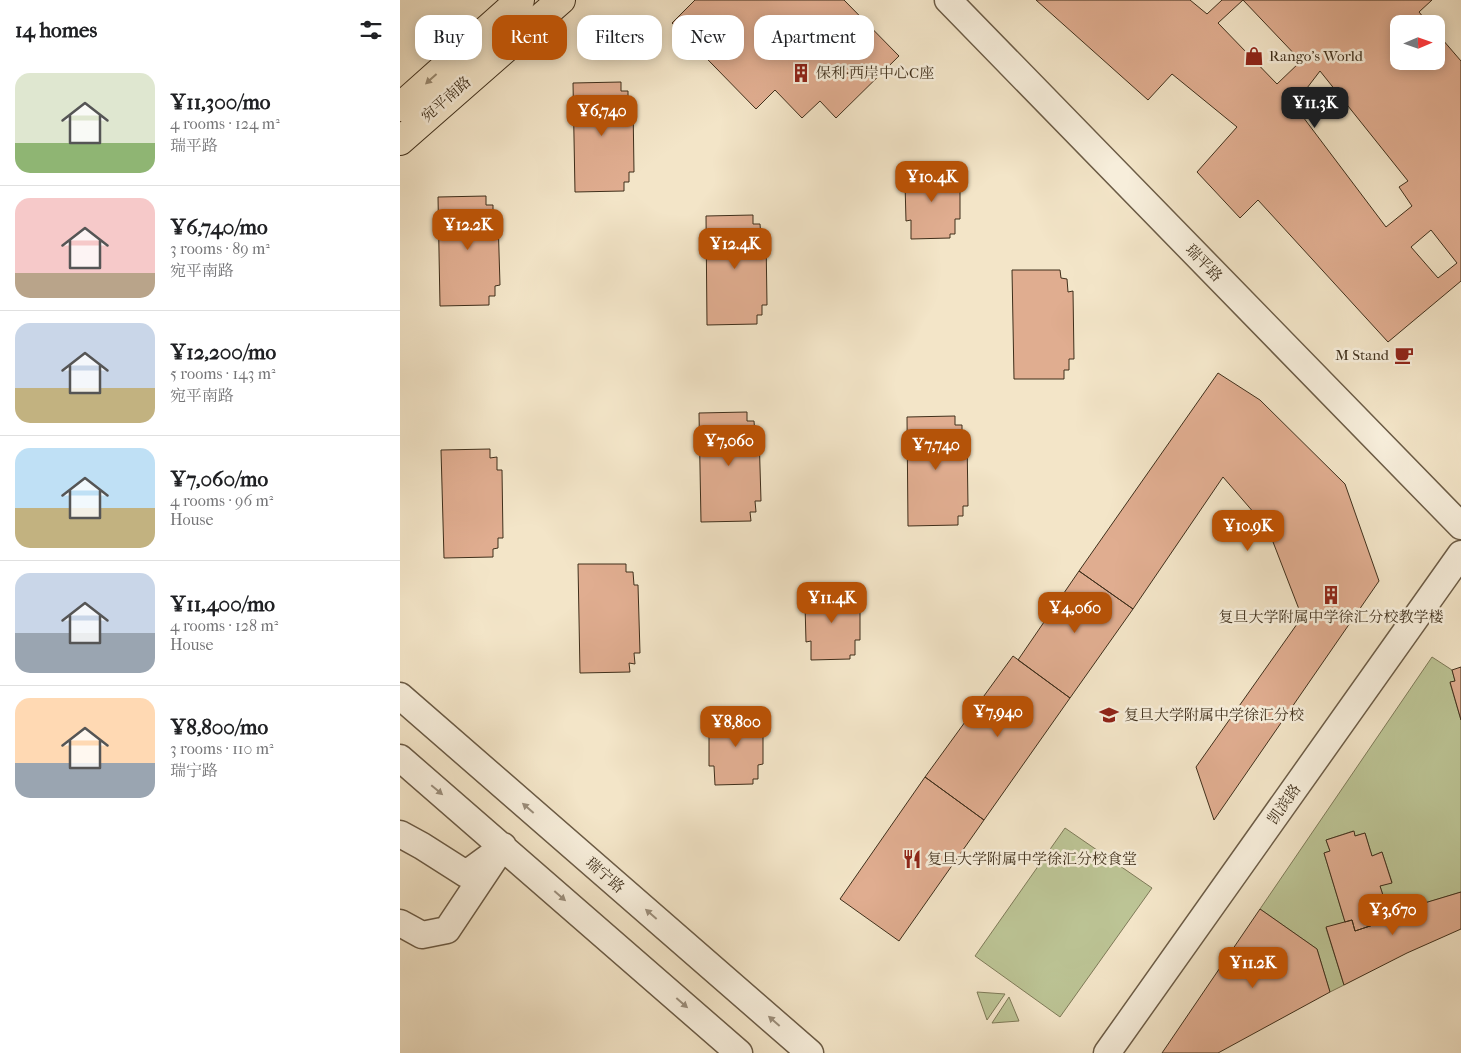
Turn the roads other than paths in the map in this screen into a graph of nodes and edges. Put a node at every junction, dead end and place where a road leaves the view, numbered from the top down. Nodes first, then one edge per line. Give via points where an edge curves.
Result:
1 (520, 0) edge
2 (561, 0) edge
3 (948, 0) edge
4 (400, 107) edge
5 (400, 141) edge
6 (1461, 526) edge
7 (1461, 554) edge
8 (400, 696) edge
9 (400, 758) edge
10 (400, 834) edge
11 (503, 846) junction
12 (400, 923) edge
13 (740, 1053) edge
14 (810, 1053) edge
15 (1107, 1053) edge

1 -> 4 main road, 宛平南路
2 - 5 main road, 宛平南路
3 - 6 street, 瑞平路
7 - 15 street, 凯滨路
14 -> 8 street, 瑞宁路
9 -> 11 street
10 - 11 street via 466,874
11 - 12 street via 446,930 422,935
11 -> 13 street

